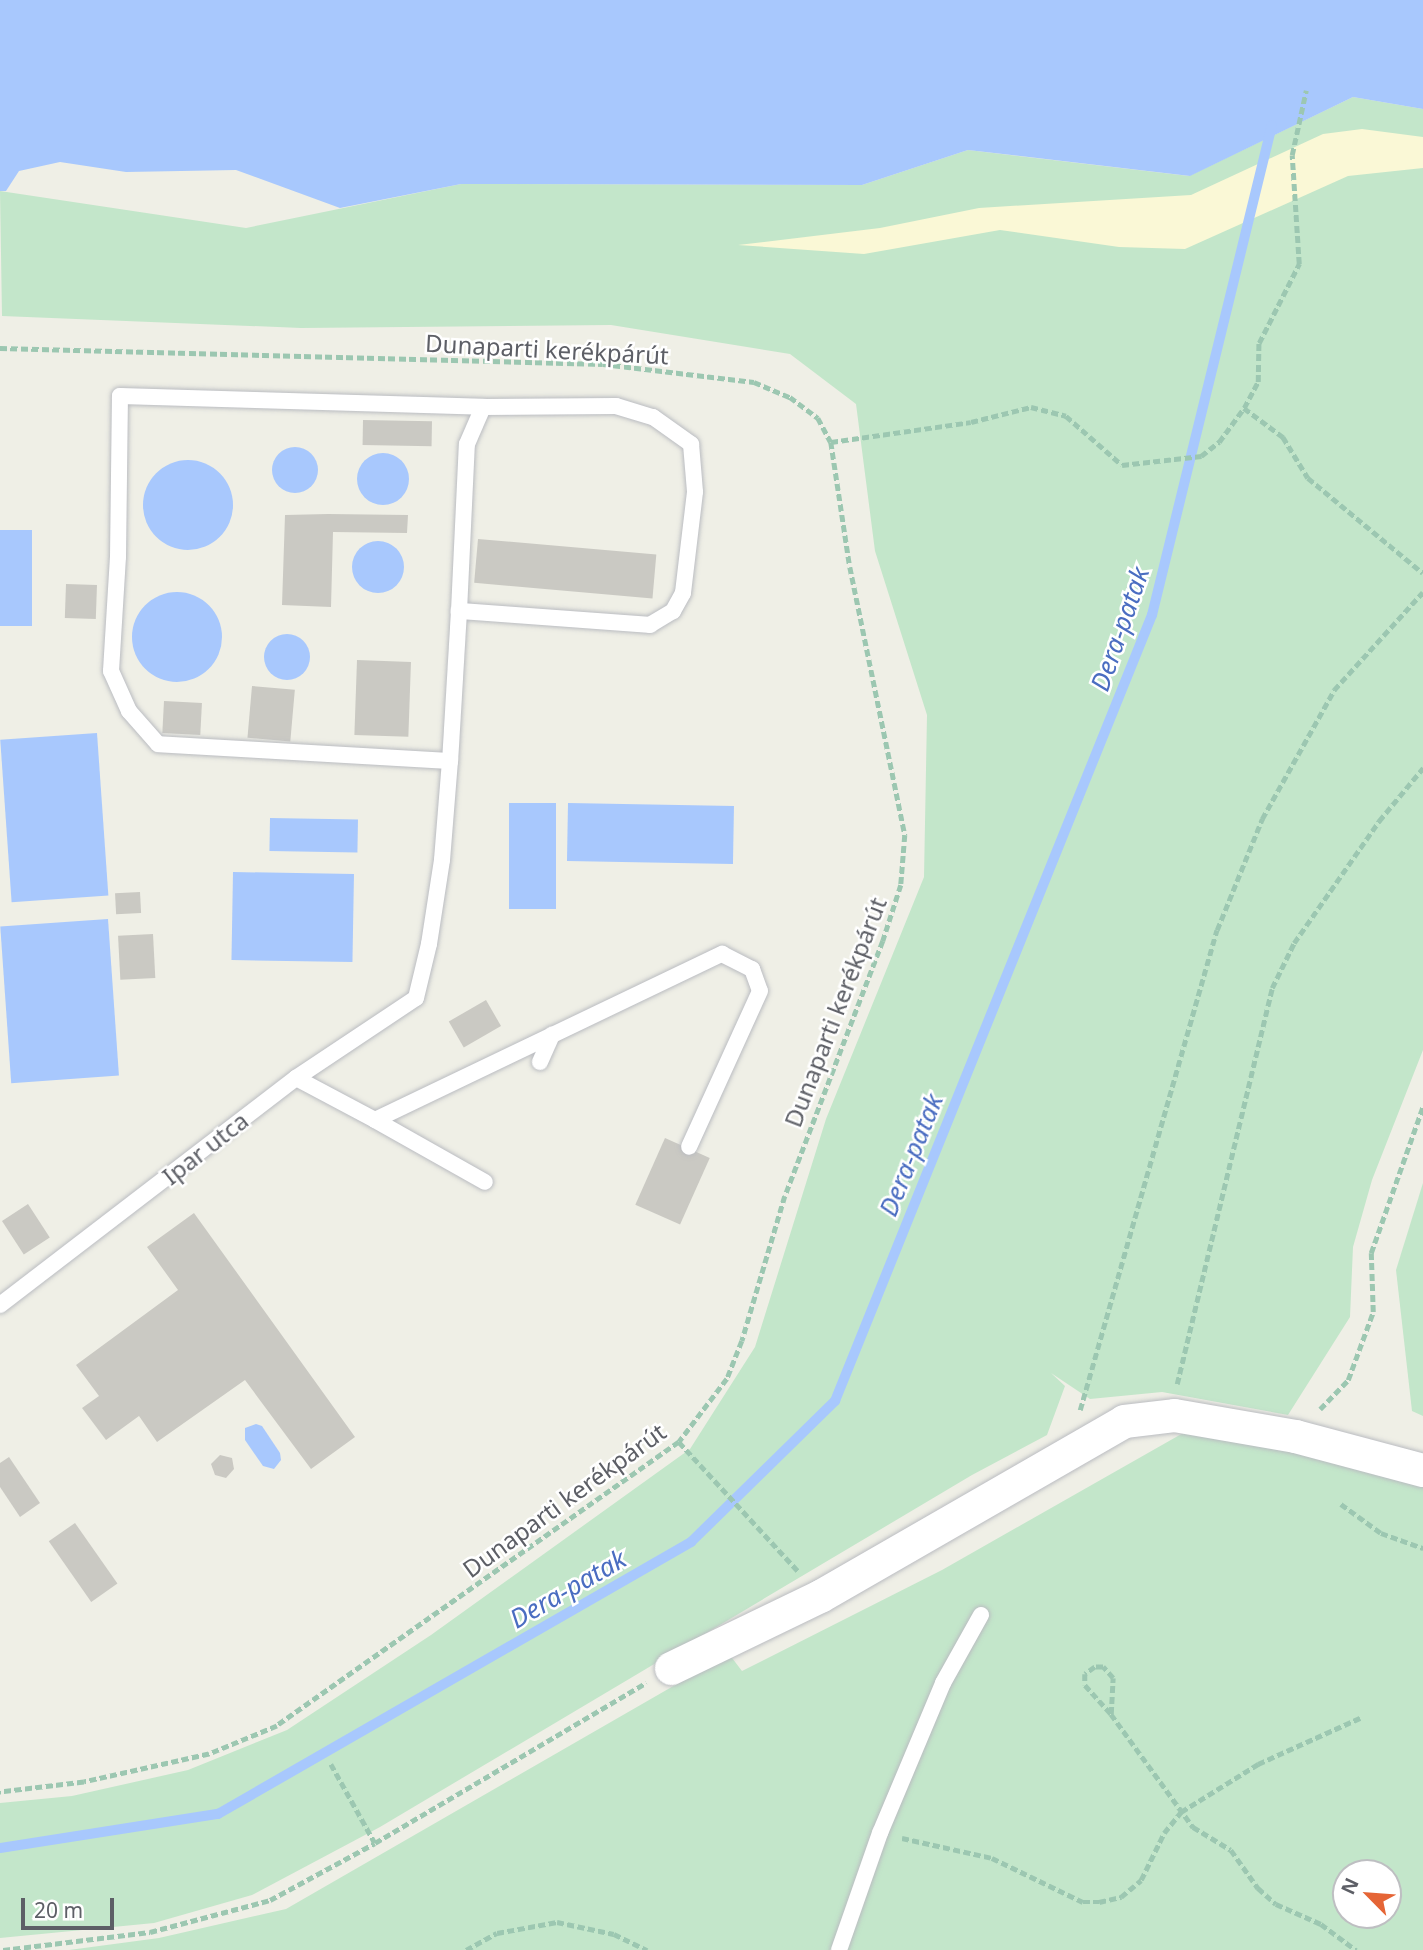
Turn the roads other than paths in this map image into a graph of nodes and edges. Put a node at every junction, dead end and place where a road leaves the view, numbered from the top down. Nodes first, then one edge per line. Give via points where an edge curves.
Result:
1 (483, 407) junction
2 (459, 611) junction
3 (450, 761) junction
4 (552, 1035) junction
5 (540, 1062) dead end
6 (296, 1078) junction
7 (375, 1120) junction
8 (689, 1147) dead end
9 (485, 1182) dead end
10 (0, 1305) edge
11 (1423, 1470) edge
12 (981, 1615) dead end
13 (671, 1668) road end
14 (839, 1950) edge

1 - 2 lane via 467,444
1 - 2 lane via 616,406 653,417 691,444 695,492 683,593 673,611 650,625
1 - 3 lane via 120,396 111,671 129,711 158,744
2 - 3 lane
3 - 6 lane, Ipar utca via 442,860 416,998
4 - 5 lane
4 - 7 lane
4 - 8 lane via 722,954 752,969 760,991
6 - 7 lane
6 - 10 lane, Ipar utca
7 - 9 lane
11 - 13 street via 1295,1436 1174,1415 1124,1420 820,1596
12 - 14 lane via 943,1683 880,1833

